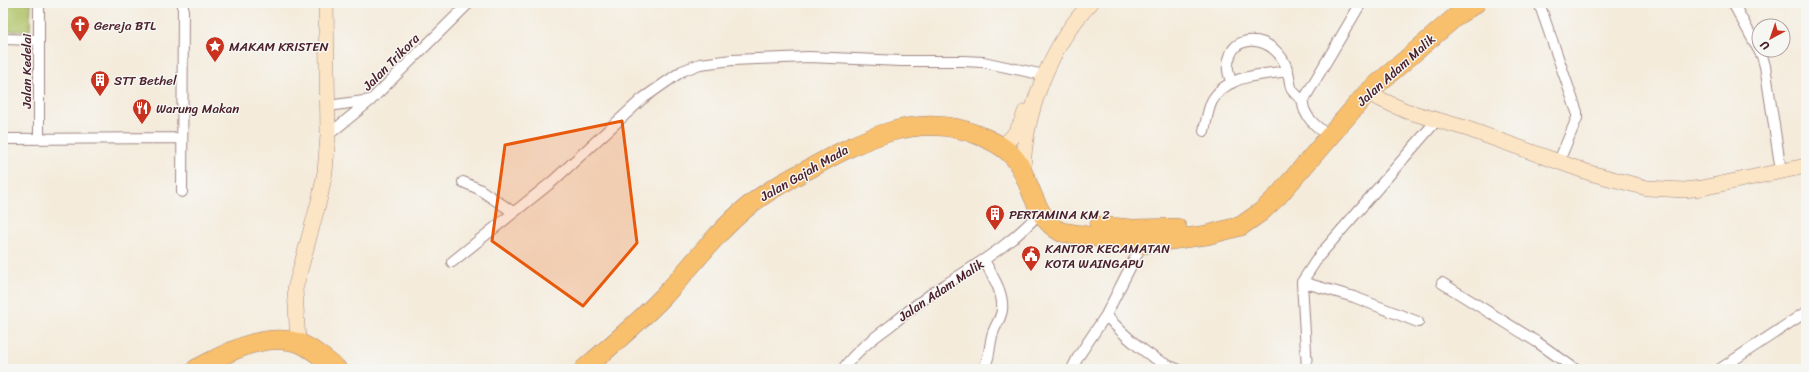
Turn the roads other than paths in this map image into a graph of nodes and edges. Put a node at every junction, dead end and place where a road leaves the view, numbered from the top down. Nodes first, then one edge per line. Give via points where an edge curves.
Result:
1 (39, 3) edge
2 (183, 3) edge
3 (326, 3) edge
4 (469, 3) edge
5 (1082, 3) edge
6 (1091, 3) edge
7 (1361, 3) edge
8 (1476, 3) edge
9 (1539, 3) edge
10 (1733, 3) edge
11 (3, 39) edge
12 (38, 40) junction
13 (1288, 71) junction
14 (1040, 74) junction
15 (1232, 83) junction
16 (1368, 93) junction
17 (371, 100) junction
18 (1303, 101) junction
19 (328, 106) junction
20 (1437, 120) junction
21 (1204, 131) dead end
22 (328, 135) junction
23 (182, 138) junction
24 (3, 139) edge
25 (39, 139) junction
26 (1325, 140) junction
27 (1001, 146) junction
28 (1559, 161) junction
29 (1806, 166) edge
30 (1782, 171) junction
31 (1023, 173) junction
32 (463, 182) dead end
33 (182, 192) dead end
34 (513, 212) junction
35 (1043, 215) junction
36 (1142, 244) junction
37 (984, 260) junction
38 (452, 262) dead end
39 (1302, 282) junction
40 (1442, 283) dead end
41 (1806, 312) edge
42 (1106, 315) junction
43 (1418, 322) dead end
44 (298, 343) junction
45 (592, 366) edge
46 (196, 369) edge
47 (337, 369) edge
48 (843, 369) edge
49 (983, 369) edge
50 (1072, 369) edge
51 (1177, 369) edge
52 (1307, 369) edge
53 (1574, 369) edge
54 (1720, 369) edge

1 - 12 street, Jalan Kedelai
2 - 23 street
3 - 19 main road
4 - 17 street, Jalan Trikora
5 - 14 main road via 1047,51
6 - 14 main road
7 - 18 street
8 - 16 highway, Jalan Adam Malik via 1459,14
9 - 28 street via 1577,112 1577,118
10 - 30 street via 1763,61
11 - 12 street
12 - 25 street, Jalan Kedelai
13 - 15 street via 1246,77
13 - 15 street via 1278,52 1271,46 1261,41 1242,42 1234,47 1228,66
13 - 18 street via 1292,90
14 - 27 main road via 1014,135
14 - 31 main road via 1028,128
14 - 34 street via 983,62 963,61 809,57 700,64 682,71 642,99 553,181
15 - 21 street via 1212,101
16 - 20 main road via 1406,111
16 - 26 highway, Jalan Adam Malik
17 - 19 street
17 - 22 street, Jalan Trikora
18 - 26 street via 1305,111
19 - 22 main road
20 - 28 main road
20 - 39 street via 1319,256
22 - 44 main road via 320,197 295,289
23 - 25 street
23 - 33 street
24 - 25 street
26 - 35 highway, Jalan Adam Malik via 1259,201 1238,216 1217,224 1165,230 1132,229
26 - 36 highway, Jalan Adam Malik via 1278,196 1241,226 1207,235
27 - 31 highway, Jalan Gajah Mada via 1015,160
27 - 45 highway, Jalan Gajah Mada via 977,134 953,128 922,125 880,134 849,146 783,183 746,208 647,313
28 - 30 main road via 1603,177 1664,190 1702,188
29 - 30 main road
31 - 35 highway, Jalan Gajah Mada
32 - 34 street via 479,189
34 - 38 street
35 - 36 highway, Jalan Adam Malik via 1054,228 1062,232
35 - 37 street, Jalan Adam Malik
36 - 42 street
37 - 48 street, Jalan Adam Malik via 910,309 861,348
37 - 49 street via 998,286 1002,311 995,324
39 - 43 street via 1354,297
39 - 52 street
40 - 53 street via 1537,342
41 - 54 street
42 - 50 street
42 - 51 street via 1130,339 1162,363
44 - 46 highway via 280,341 254,344
44 - 47 highway via 315,351

